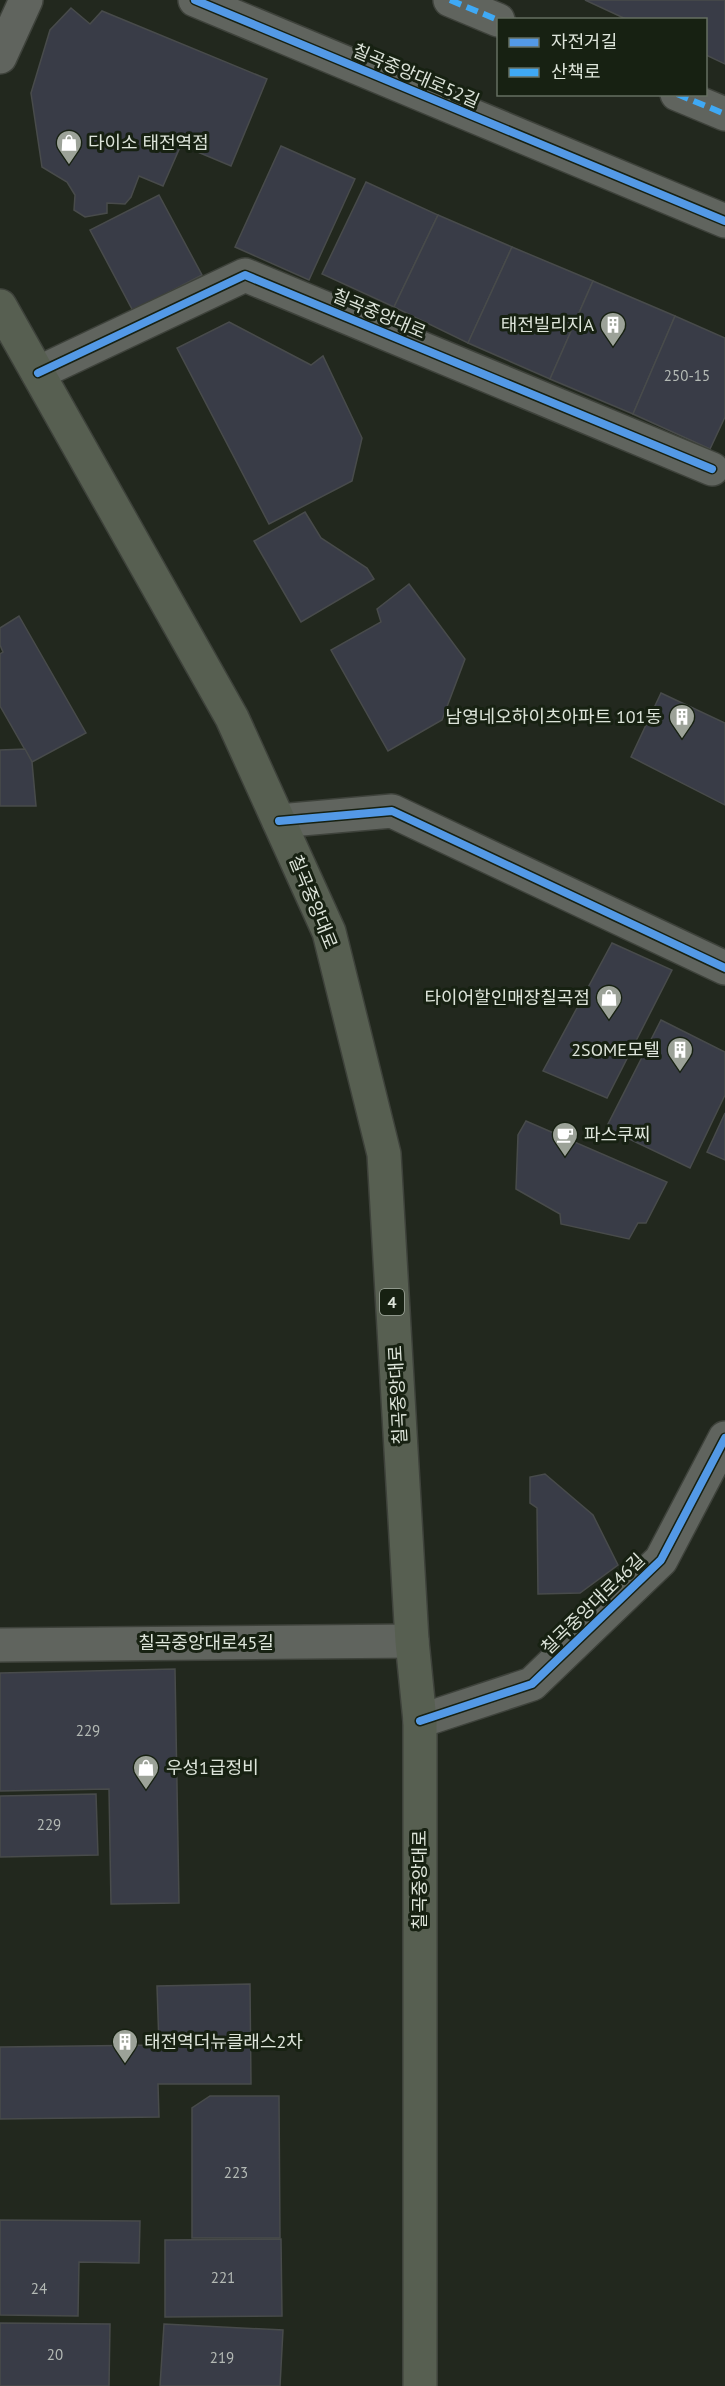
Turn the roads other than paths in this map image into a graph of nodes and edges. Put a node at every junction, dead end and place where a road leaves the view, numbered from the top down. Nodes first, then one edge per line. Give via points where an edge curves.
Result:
1 (26, 0) edge
2 (195, 0) edge
3 (450, 0) edge
4 (497, 20) edge
5 (0, 57) edge
6 (682, 96) edge
7 (725, 114) edge
8 (725, 221) edge
9 (0, 306) edge
10 (39, 373) junction
11 (712, 469) dead end
12 (279, 821) junction
13 (725, 969) edge
14 (725, 1438) edge
15 (412, 1641) junction
16 (0, 1645) edge
17 (420, 1721) junction
18 (420, 2386) edge

1 - 5 street
2 - 8 street, 칠곡중앙대로52길
3 - 4 street
6 - 7 street
9 - 10 main road, 칠곡중앙대로 / 4
10 - 11 street, 칠곡중앙대로 via 245,275
10 - 12 main road, 칠곡중앙대로 / 4 via 232,718
12 - 13 street via 392,811
12 - 15 main road, 칠곡중앙대로 / 4 via 329,932 384,1154
14 - 17 street, 칠곡중앙대로46길 via 661,1560 532,1684
15 - 16 street, 칠곡중앙대로45길
15 - 17 main road, 칠곡중앙대로 / 4
17 - 18 main road, 칠곡중앙대로 / 4

